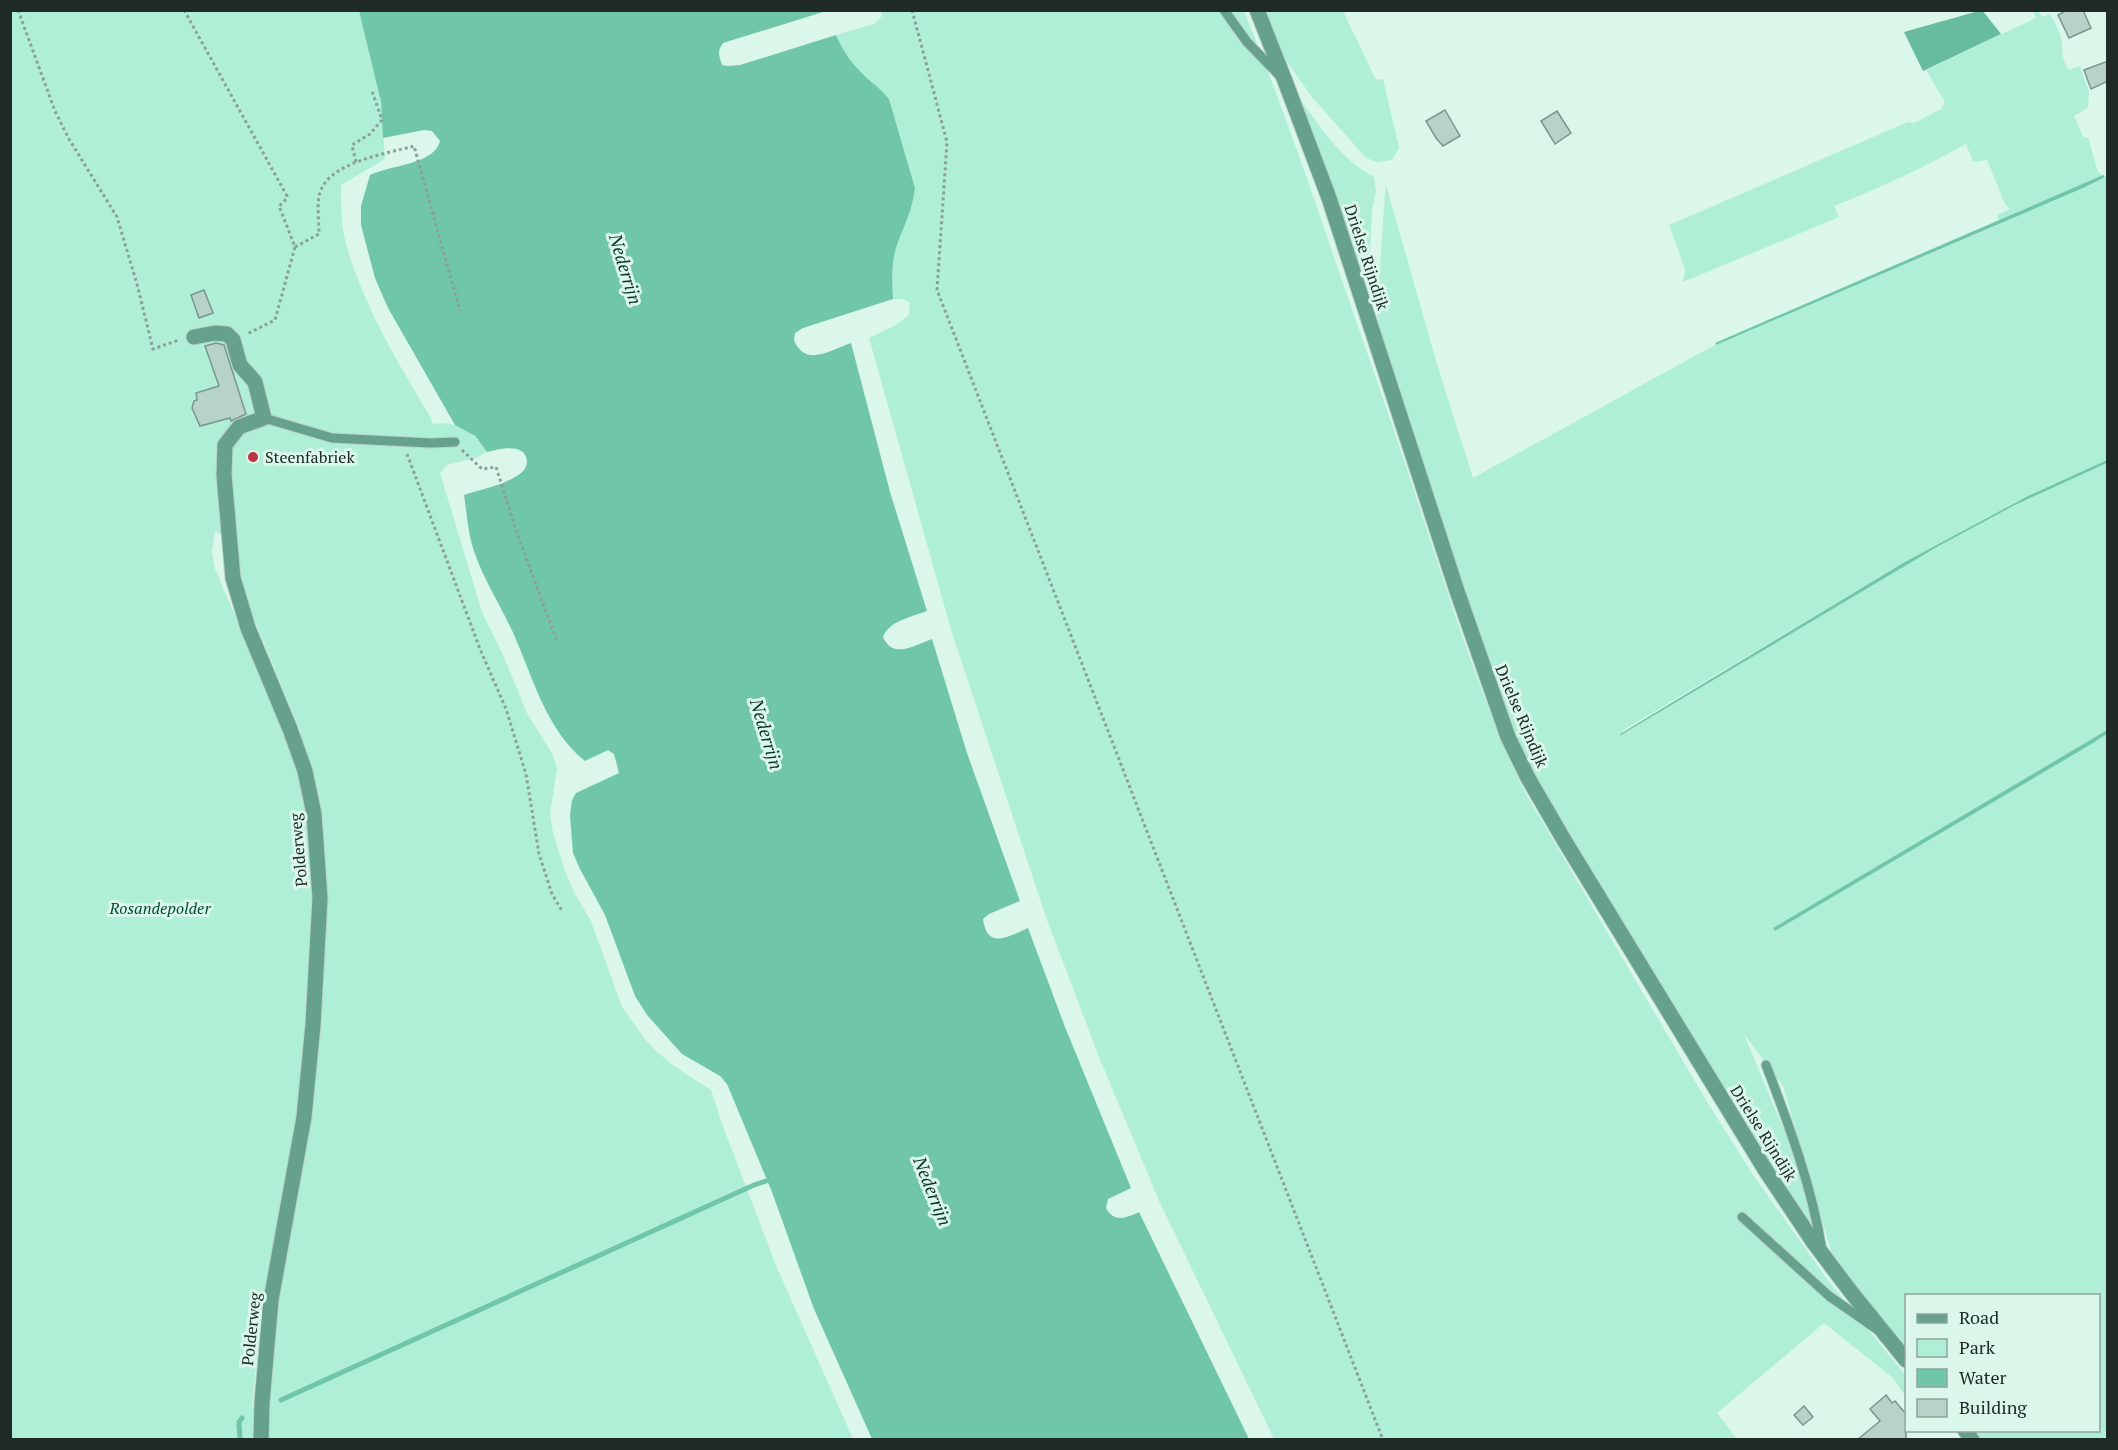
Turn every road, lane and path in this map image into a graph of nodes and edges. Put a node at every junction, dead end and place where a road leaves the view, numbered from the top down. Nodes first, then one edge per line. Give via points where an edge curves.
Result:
1 (18, 10) edge
2 (184, 10) edge
3 (912, 10) edge
4 (1224, 10) edge
5 (1257, 10) edge
6 (1285, 81) junction
7 (372, 91) dead end
8 (356, 162) junction
9 (295, 247) junction
10 (460, 311) dead end
11 (194, 337) dead end
12 (233, 340) junction
13 (177, 341) dead end
14 (264, 418) junction
15 (402, 442) junction
16 (455, 442) joint
17 (557, 641) dead end
18 (562, 911) dead end
19 (1766, 1065) dead end
20 (1742, 1217) dead end
21 (1823, 1256) junction
22 (1889, 1338) junction
23 (1905, 1359) edge
24 (261, 1440) edge
25 (1383, 1440) edge

1 - 13 path via 59,120 117,217 153,349
2 - 9 path via 287,196 279,206
3 - 25 path via 947,142 937,290
4 - 6 lane via 1247,42
5 - 6 street, Drielse Rijndijk
6 - 21 street, Drielse Rijndijk via 1329,198 1508,737 1570,850 1766,1171
7 - 8 path via 382,120 370,134 352,145
8 - 9 path via 329,178 319,195 319,234
8 - 10 path via 414,146
9 - 12 path via 275,320
11 - 12 street via 215,333 227,334
12 - 14 street via 240,365 255,382
14 - 15 lane via 332,438
14 - 24 street, Polderweg via 239,427 225,445 232,578 305,771 314,814 320,898 304,1117 271,1300
15 - 16 lane
15 - 18 path via 506,709 526,774 539,854
16 - 17 path via 482,469 496,467
19 - 21 lane via 1817,1219
20 - 22 lane via 1829,1296
21 - 22 street, Drielse Rijndijk
22 - 23 street, Drielse Rijndijk

